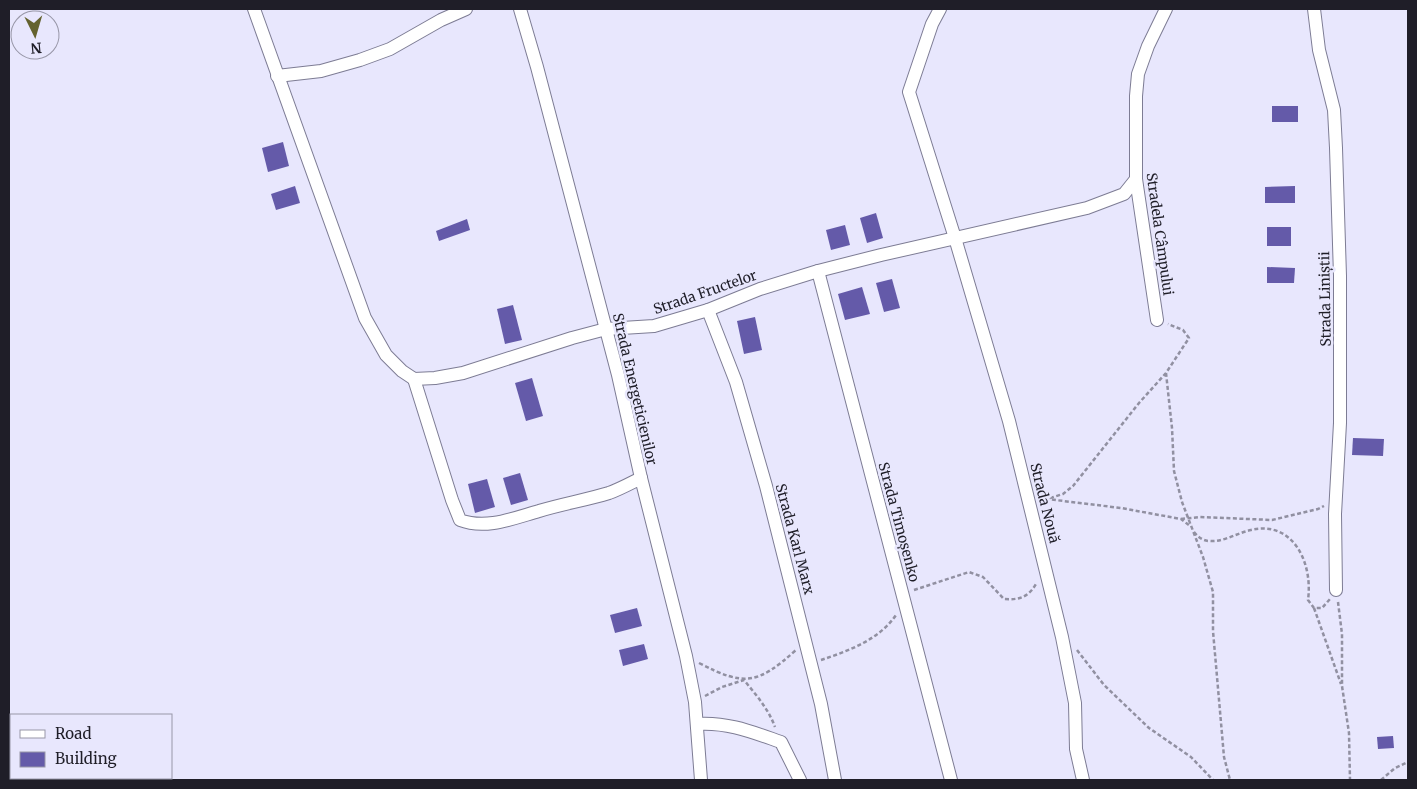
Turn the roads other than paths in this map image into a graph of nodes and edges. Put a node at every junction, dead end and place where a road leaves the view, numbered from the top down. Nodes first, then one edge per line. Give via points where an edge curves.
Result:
1 (254, 9) edge
2 (466, 9) edge
3 (520, 9) edge
4 (940, 9) edge
5 (1166, 9) edge
6 (1314, 9) edge
7 (277, 76) junction
8 (1136, 179) junction
9 (955, 238) junction
10 (818, 271) junction
11 (708, 310) junction
12 (1157, 320) road end
13 (606, 329) junction
14 (414, 378) junction
15 (641, 478) junction
16 (1336, 590) road end
17 (697, 724) junction
18 (701, 780) edge
19 (800, 780) edge
20 (835, 780) edge
21 (951, 780) edge
22 (1083, 780) edge

1 - 7 street
2 - 7 street via 390,49 360,60 322,71
3 - 13 street, Strada Energeticienilor
4 - 9 street via 909,92
5 - 8 street, Stradela Câmpului via 1138,74
6 - 16 street, Strada Liniștii via 1319,50 1334,110 1336,148 1340,276
7 - 14 street via 365,318 386,355 402,372
8 - 9 street, Strada Fructelor via 1124,194 1087,208
8 - 12 street, Stradela Câmpului
9 - 10 street, Strada Fructelor
9 - 22 street, Strada Nouă via 1009,421 1062,637 1075,703 1076,749
10 - 11 street, Strada Fructelor
10 - 21 street, Strada Timoșenko
11 - 13 street, Strada Fructelor via 654,326
11 - 20 street, Strada Karl Marx via 736,382 768,496 804,633
13 - 14 street, Strada Fructelor via 463,373
13 - 15 street, Strada Energeticienilor
14 - 15 street via 452,500 460,520 469,524 515,519 611,492
15 - 17 street, Strada Energeticienilor via 686,656
17 - 18 street, Strada Energeticienilor
17 - 19 street via 731,726 780,742

